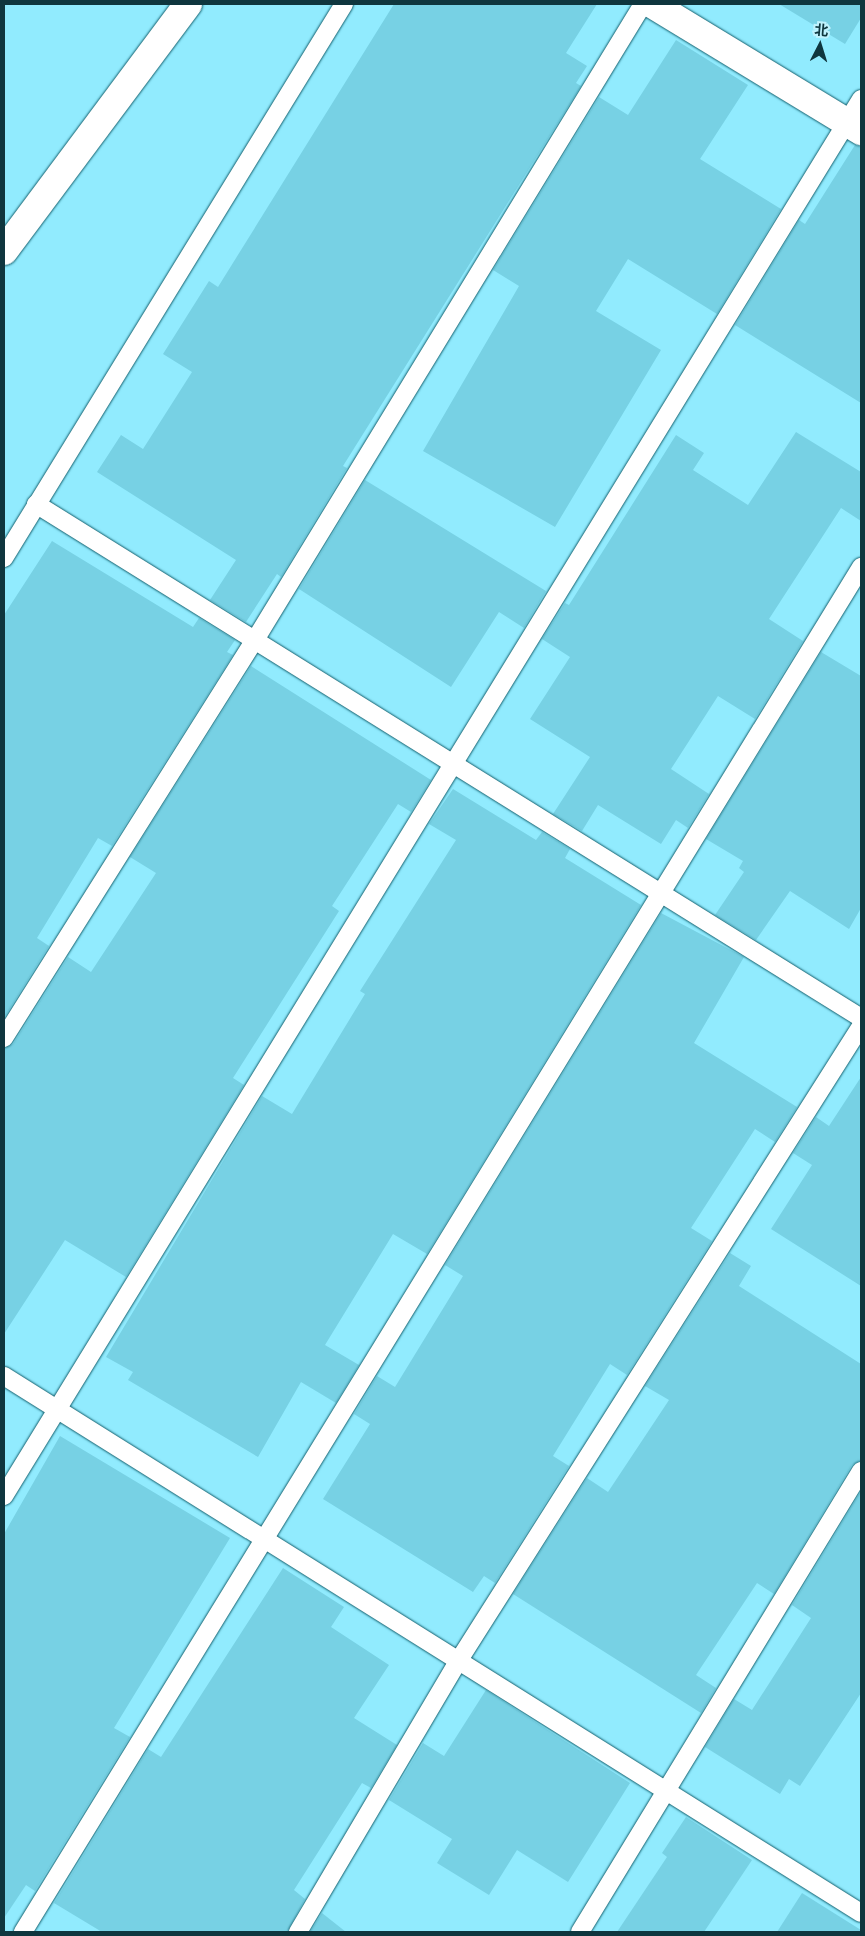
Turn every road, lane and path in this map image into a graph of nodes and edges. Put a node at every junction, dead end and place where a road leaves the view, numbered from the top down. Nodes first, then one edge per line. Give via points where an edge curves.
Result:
1 (188, 4) edge
2 (344, 4) edge
3 (643, 4) edge
4 (652, 4) edge
5 (861, 99) edge
6 (854, 127) edge
7 (4, 251) edge
8 (36, 504) junction
9 (4, 558) edge
10 (861, 567) edge
11 (255, 640) junction
12 (453, 765) junction
13 (662, 894) junction
14 (861, 1018) edge
15 (861, 1026) edge
16 (4, 1038) edge
17 (4, 1376) edge
18 (56, 1410) junction
19 (861, 1471) edge
20 (4, 1496) edge
21 (265, 1538) junction
22 (459, 1660) junction
23 (666, 1790) junction
24 (861, 1913) edge
25 (23, 1932) edge
26 (298, 1932) edge
27 (580, 1932) edge

1 - 7 main road
2 - 8 lane
3 - 11 lane
4 - 6 main road
5 - 6 lane
6 - 12 lane
8 - 9 lane
8 - 11 lane
10 - 13 lane
11 - 12 lane
11 - 16 lane
12 - 13 lane
12 - 18 lane
13 - 14 lane
13 - 21 lane
15 - 22 lane
17 - 18 lane
18 - 20 lane
18 - 21 lane
19 - 23 lane
21 - 22 lane
21 - 25 lane
22 - 23 lane
22 - 26 lane
23 - 24 lane
23 - 27 lane

